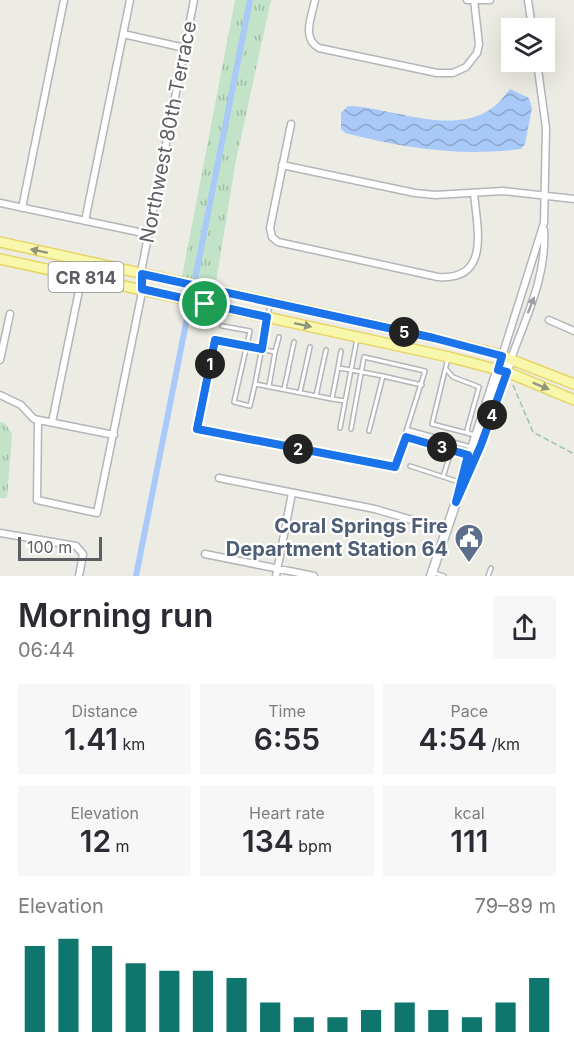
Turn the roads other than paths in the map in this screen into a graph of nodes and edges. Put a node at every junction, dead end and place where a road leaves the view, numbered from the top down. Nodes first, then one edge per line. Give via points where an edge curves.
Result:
1 (64, 0) edge
2 (130, 0) edge
3 (194, 0) edge
4 (315, 0) edge
5 (472, 0) edge
6 (490, 0) edge
7 (528, 0) edge
8 (531, 18) edge
9 (123, 34) junction
10 (185, 48) junction
11 (538, 72) edge
12 (291, 124) dead end
13 (282, 165) junction
14 (474, 193) junction
15 (546, 196) junction
16 (574, 199) edge
17 (0, 203) edge
18 (22, 208) junction
19 (85, 221) junction
20 (543, 223) junction
21 (148, 234) junction
22 (0, 242) edge
23 (0, 259) edge
24 (142, 274) junction
25 (82, 276) junction
26 (142, 289) junction
27 (271, 303) junction
28 (10, 314) dead end
29 (267, 317) junction
30 (549, 320) dead end
31 (222, 326) dead end
32 (574, 331) edge
33 (279, 337) dead end
34 (358, 337) junction
35 (294, 342) dead end
36 (246, 347) junction
37 (310, 347) dead end
38 (262, 349) junction
39 (326, 350) dead end
40 (341, 351) dead end
41 (275, 352) junction
42 (449, 357) junction
43 (507, 358) junction
44 (0, 360) edge
45 (338, 368) junction
46 (446, 369) junction
47 (351, 370) junction
48 (362, 371) junction
49 (502, 371) junction
50 (383, 376) junction
51 (255, 384) junction
52 (574, 384) edge
53 (422, 385) junction
54 (269, 386) junction
55 (284, 389) junction
56 (300, 392) junction
57 (0, 395) edge
58 (316, 396) junction
59 (332, 399) junction
60 (574, 400) edge
61 (345, 401) junction
62 (38, 420) junction
63 (52, 423) junction
64 (340, 428) dead end
65 (351, 429) dead end
66 (408, 430) junction
67 (369, 431) dead end
68 (472, 434) junction
69 (114, 435) junction
70 (406, 437) junction
71 (469, 451) junction
72 (450, 455) dead end
73 (410, 466) dead end
74 (443, 477) junction
75 (219, 478) dead end
76 (459, 482) junction
77 (292, 493) junction
78 (456, 502) junction
79 (446, 530) junction
80 (0, 533) edge
81 (205, 554) dead end
82 (490, 568) dead end
83 (276, 572) edge
84 (432, 574) edge
85 (79, 576) edge
86 (314, 576) edge
87 (444, 576) edge
88 (488, 576) edge

1 - 18 street
2 - 9 street
3 - 10 street, Northwest 80th Terrace
4 - 5 street via 308,35 312,44 437,73 453,73 473,61 479,44
5 - 6 street
7 - 8 street
9 - 10 street
9 - 19 street
10 - 21 street, Northwest 80th Terrace
11 - 15 street via 546,128
12 - 13 street
13 - 14 street via 415,193
13 - 14 street via 270,228 278,242 438,277 458,276 476,259
14 - 15 street via 503,191
15 - 16 street
15 - 20 street
17 - 18 street
18 - 19 street
19 - 21 street
20 - 43 street
43 -> 20 street via 535,294 545,254
21 - 24 street, Northwest 80th Terrace
24 -> 22 main road, CR 814
23 - 25 main road, CR 814
24 - 26 street, Northwest 80th Terrace
24 - 27 main road, CR 814
25 - 26 main road, CR 814
25 - 63 street
26 - 29 main road, CR 814
26 - 69 street, Northwest 80th Terrace
27 - 29 lane
27 - 43 main road, CR 814
28 - 44 street
29 -> 34 main road, CR 814
29 - 38 lane
30 - 32 street
31 - 36 lane via 250,331
33 - 41 lane
34 - 42 main road, CR 814
34 - 47 lane
35 - 55 lane
36 - 38 lane
36 - 51 lane via 234,402 250,406
36 - 70 lane via 215,340 197,429 395,467
37 - 56 lane
38 - 41 lane
38 - 51 lane
39 - 58 lane
40 - 45 lane
41 - 54 lane
42 - 46 lane
42 - 49 main road, CR 814
43 - 49 street
43 - 52 main road, CR 814
45 - 47 lane
45 - 59 lane
46 - 68 lane via 453,377 479,387 467,430
46 - 68 lane via 432,424
47 - 48 lane
47 - 61 lane
48 - 50 lane
48 - 53 lane via 364,357 425,371
48 - 65 lane
49 -> 60 main road, CR 814
49 - 68 street
49 - 78 street via 481,445
50 - 53 lane
50 - 67 lane
51 - 54 lane
53 - 66 lane
54 - 55 lane
55 - 56 lane
56 - 58 lane
57 - 62 street via 21,405
58 - 59 lane
59 - 61 lane
61 - 64 lane
62 - 63 street
62 - 69 street, Northwest 80th Terrace via 37,500 97,513
63 - 69 street
66 - 70 lane
66 - 71 lane
68 - 71 street
70 - 71 lane
71 - 76 street
72 - 74 lane
73 - 74 lane
74 - 76 lane
75 - 77 street
76 - 78 street
77 - 79 street via 385,511
77 - 83 street
78 - 79 street
79 - 84 street
80 - 85 street via 76,546 83,554
81 - 83 street
82 - 88 lane
83 - 86 street
84 - 87 lane

